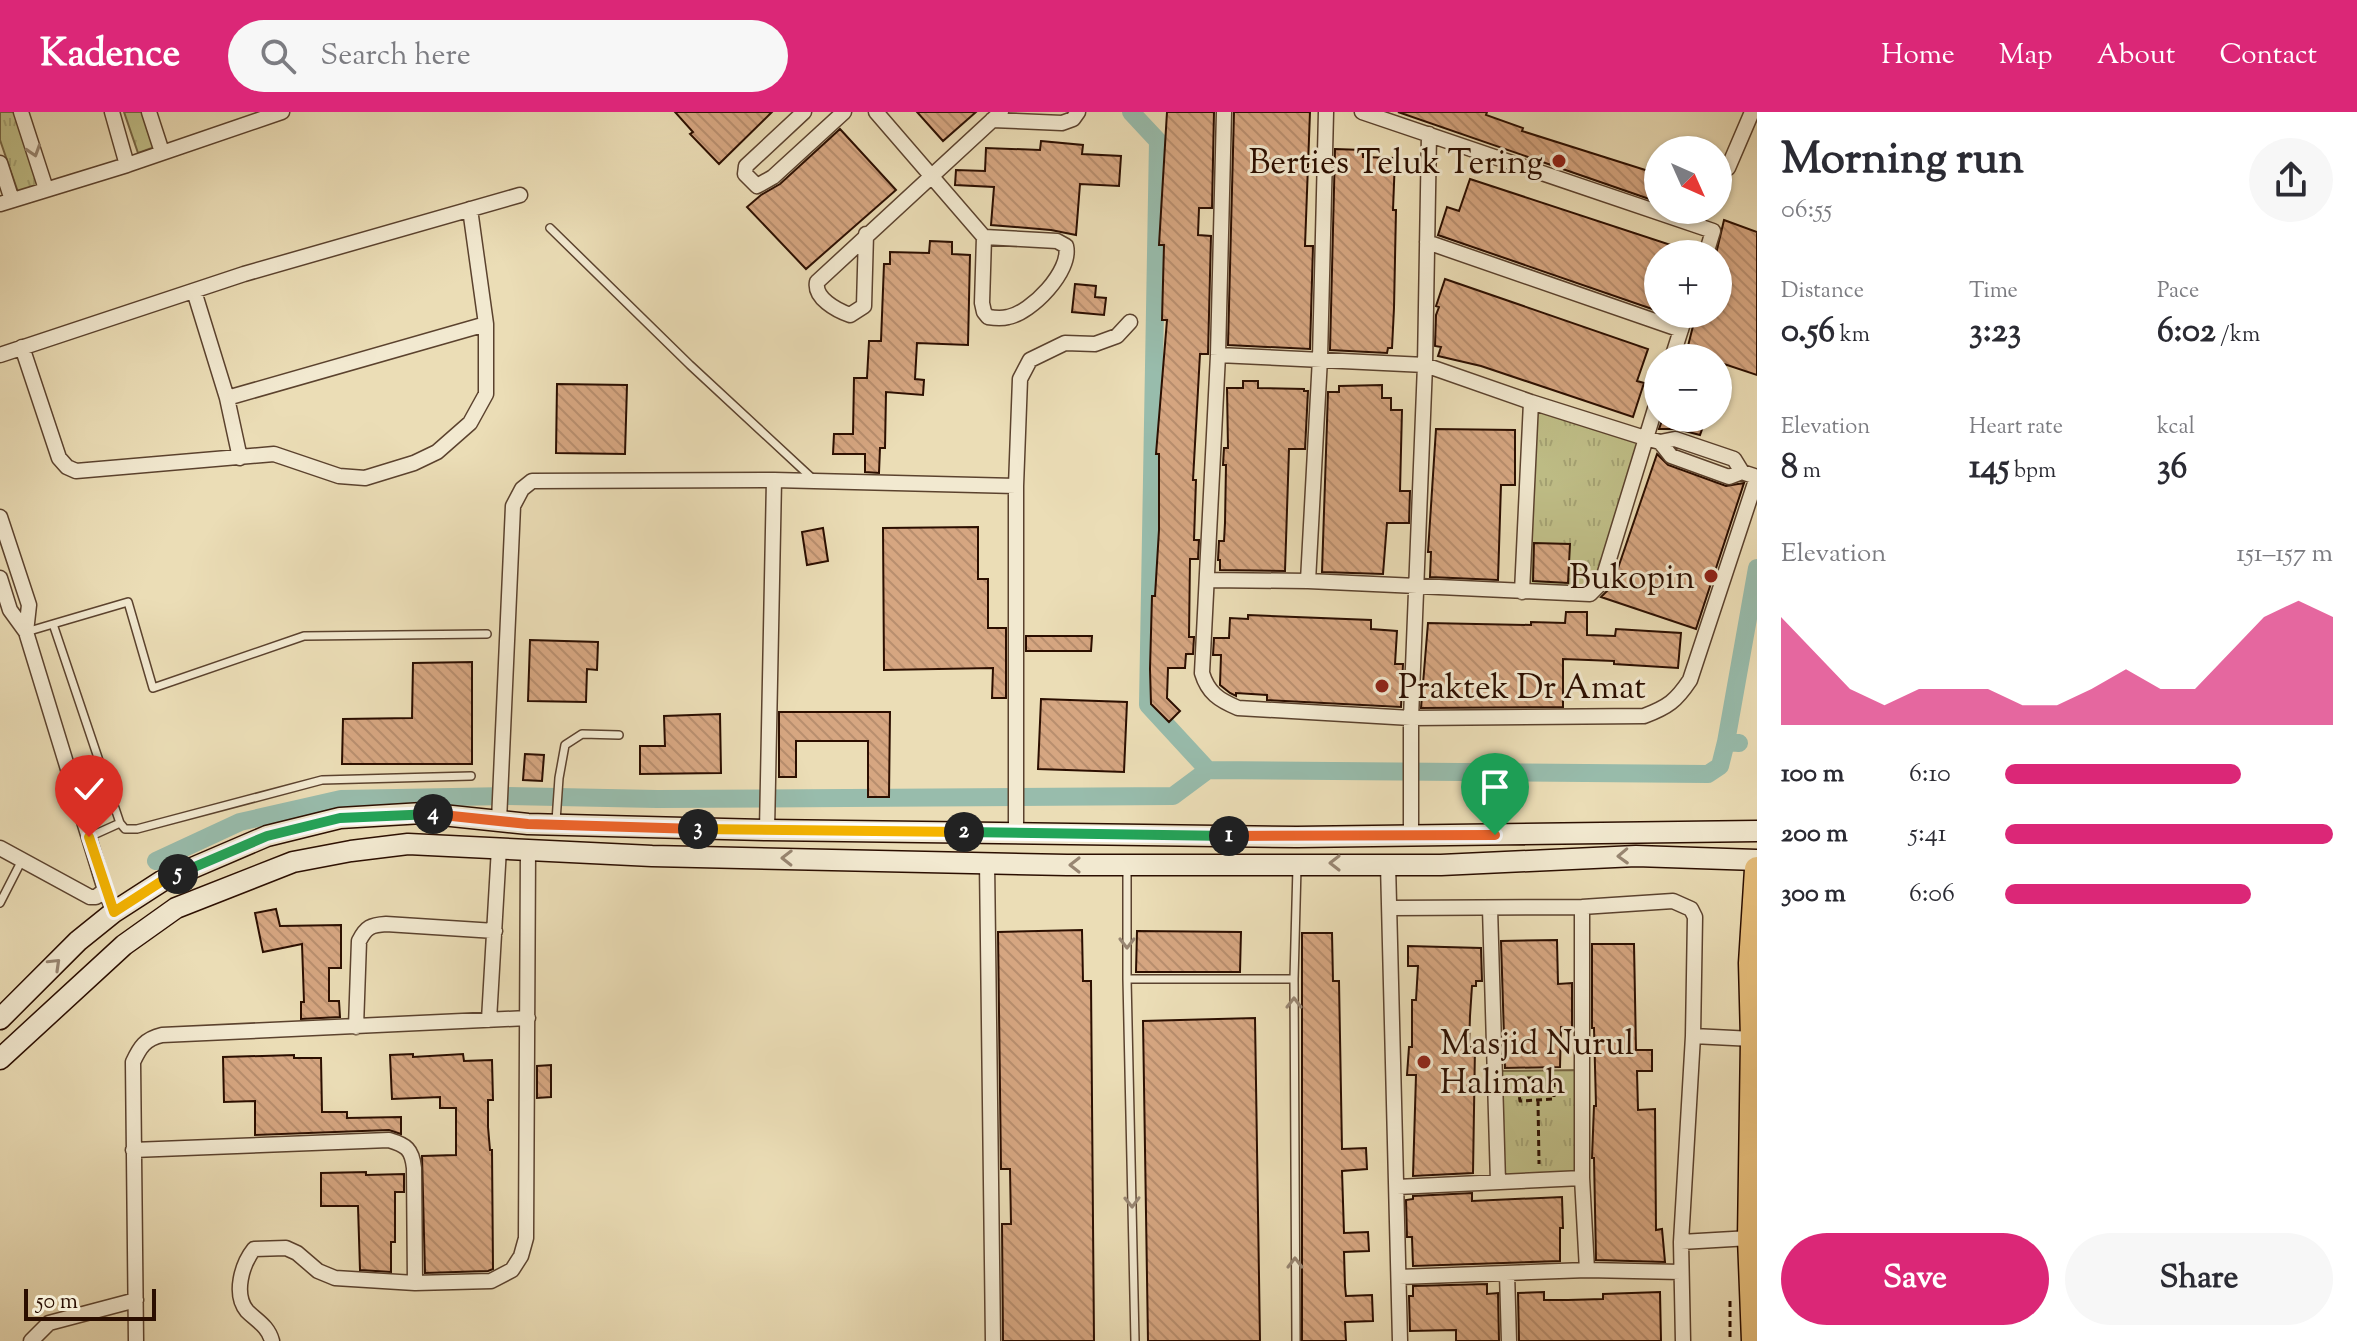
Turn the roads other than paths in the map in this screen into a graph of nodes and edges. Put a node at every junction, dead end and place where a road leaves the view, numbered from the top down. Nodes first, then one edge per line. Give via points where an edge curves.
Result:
1 (21, 112) edge
2 (112, 112) edge
3 (149, 112) edge
4 (282, 112) edge
5 (804, 112) edge
6 (844, 112) edge
7 (876, 112) edge
8 (1078, 112) edge
9 (1224, 112) edge
10 (1326, 112) edge
11 (1362, 112) edge
12 (1748, 113) edge
13 (265, 114) edge
14 (996, 116) edge
15 (1429, 134) junction
16 (162, 152) junction
17 (1732, 157) edge
18 (0, 163) edge
19 (127, 165) junction
20 (933, 176) junction
21 (46, 189) junction
22 (520, 195) dead end
23 (6, 202) edge
24 (470, 209) junction
25 (550, 228) dead end
26 (866, 234) junction
27 (984, 237) junction
28 (1710, 240) edge
29 (1427, 242) junction
30 (194, 291) junction
31 (1130, 322) dead end
32 (486, 324) junction
33 (1681, 330) joint
34 (1676, 344) edge
35 (22, 347) junction
36 (0, 355) edge
37 (1218, 355) junction
38 (1320, 358) junction
39 (1425, 365) junction
40 (227, 398) junction
41 (1531, 402) junction
42 (1654, 432) edge
43 (1653, 440) junction
44 (240, 458) junction
45 (774, 480) junction
46 (816, 481) junction
47 (1016, 486) junction
48 (0, 517) edge
49 (0, 578) edge
50 (1208, 580) junction
51 (1308, 581) junction
52 (1416, 587) junction
53 (1522, 592) junction
54 (53, 624) junction
55 (26, 632) junction
56 (487, 634) dead end
57 (1411, 718) junction
58 (619, 735) dead end
59 (471, 776) dead end
60 (500, 812) junction
61 (556, 816) junction
62 (120, 823) junction
63 (767, 830) junction
64 (824, 831) junction
65 (1757, 831) edge
66 (1662, 832) junction
67 (1016, 833) junction
68 (1411, 836) junction
69 (89, 837) junction
70 (0, 848) edge
71 (499, 848) junction
72 (528, 850) junction
73 (1661, 856) junction
74 (823, 858) junction
75 (22, 860) junction
76 (1757, 860) edge
77 (987, 862) junction
78 (1297, 863) junction
79 (1388, 864) junction
80 (1127, 865) junction
81 (1757, 869) edge
82 (105, 890) junction
83 (0, 903) edge
84 (1582, 907) junction
85 (1391, 908) junction
86 (1490, 908) junction
87 (114, 912) junction
88 (495, 931) junction
89 (1127, 979) junction
90 (1294, 979) junction
91 (528, 1018) junction
92 (0, 1019) edge
93 (489, 1020) junction
94 (356, 1027) junction
95 (1693, 1036) junction
96 (1753, 1039) junction
97 (0, 1059) edge
98 (133, 1150) junction
99 (1582, 1178) junction
100 (1498, 1182) junction
101 (1397, 1187) junction
102 (1750, 1238) junction
103 (1681, 1242) junction
104 (1587, 1270) junction
105 (1681, 1272) junction
106 (1507, 1273) junction
107 (1399, 1277) junction
108 (415, 1283) junction
109 (136, 1300) junction
110 (31, 1341) edge
111 (136, 1341) edge
112 (272, 1341) edge
113 (993, 1341) edge
114 (1135, 1341) edge
115 (1296, 1341) edge
116 (1400, 1341) edge
117 (1509, 1341) edge
118 (1683, 1341) edge
119 (1754, 1341) edge

1 -> 21 street
2 - 19 street
3 - 16 street
4 - 13 street
5 - 6 street via 746,166 745,174 757,186
7 - 20 street
8 - 14 street via 1062,123
9 - 37 street
10 - 38 street
11 - 15 street
12 - 17 street
13 - 16 street
14 - 20 street
15 - 28 street via 1713,231
15 - 29 street
16 - 19 street
18 - 23 street
19 - 21 street
20 - 26 street
20 - 27 street
21 - 23 street
22 - 24 street
24 - 30 street
24 - 32 street
25 - 46 lane
26 - 26 street via 864,306 850,315 815,288
27 - 27 street via 1057,241 1068,255 1038,300 1010,317 988,317 982,303
29 - 33 street
29 - 39 street
30 - 35 street
30 - 40 street
31 - 47 street via 1117,336 1095,344 1065,343 1030,360 1020,379
32 - 40 street
32 - 44 street via 486,394 470,423 437,452 365,478 339,476 274,454
33 - 34 street
35 - 36 street
35 - 44 street via 59,458 70,469
37 - 38 street
37 - 50 street
38 - 39 street
38 - 51 street
39 - 41 street
39 - 52 street
40 - 44 street
41 - 43 street
41 - 53 street
42 - 43 street
43 - 53 street via 1599,587 1589,595
43 - 57 street via 1683,461 1729,477 1742,472 1757,477 1690,680 1676,700 1644,716
45 - 46 street
45 - 60 street via 549,479 532,481 522,489 513,506
45 - 63 street
46 - 47 street
47 - 67 street
48 - 55 street via 29,605
49 - 55 street via 10,610
50 - 51 street
50 - 57 street via 1202,673 1220,701 1238,708
51 - 52 street
52 - 53 street
52 - 57 street
54 - 55 lane
54 - 56 lane via 128,602 153,688 304,636
54 - 62 lane
55 - 69 street
57 - 68 street
58 - 61 lane via 582,734 565,745
59 - 62 lane via 322,780 137,829
60 - 61 main road
60 - 87 main road via 340,818 267,836 162,881
61 - 63 main road
62 - 69 lane
63 - 64 main road
64 - 67 main road
64 - 74 main road
65 - 66 main road
66 - 68 main road
66 - 73 main road via 1671,844
67 - 68 main road
69 - 82 street
70 - 75 street
71 - 72 main road
71 - 88 street
71 - 97 main road via 408,844 351,851 293,862 176,908 124,945
74 -> 72 main road
72 - 91 street
73 - 76 main road
73 -> 79 main road
74 - 77 main road
75 - 82 street via 90,897
75 - 83 lane
80 -> 77 main road
77 - 113 street
79 -> 78 main road
78 - 80 main road
78 - 90 lane
79 - 85 street
80 -> 89 lane
81 - 96 main road
82 - 87 street
84 - 86 street
84 - 95 street via 1673,901 1691,909
84 - 99 street
85 - 86 street
85 - 101 street
86 - 100 street
92 -> 87 main road
88 - 93 street
88 - 94 street via 386,924 364,930 359,941
89 - 90 lane
89 -> 114 lane
115 -> 90 lane
91 - 93 street
91 - 108 street via 526,1238 521,1256 512,1270 491,1281
93 - 94 street
94 - 98 street via 150,1038 133,1062
95 - 96 street
95 - 103 street
96 - 102 main road
98 - 108 street via 389,1140 405,1145 414,1168
98 - 109 street
99 - 100 street
99 - 104 street
100 - 101 street
101 - 107 street
102 - 103 street
102 - 119 main road
103 - 105 street
104 - 105 street
104 - 106 street
105 - 118 street
106 - 107 street
106 - 117 street
107 - 116 street
108 - 112 street via 335,1278 286,1248 254,1249 243,1266 240,1298
109 - 110 street via 49,1323
109 - 111 street

